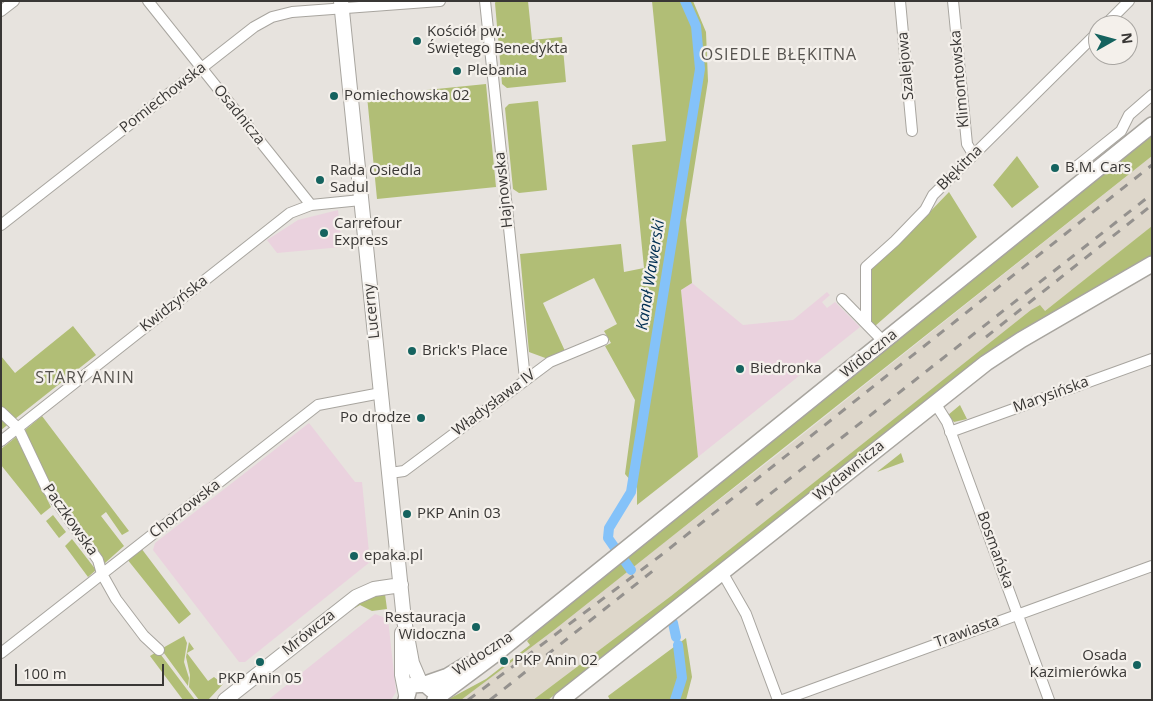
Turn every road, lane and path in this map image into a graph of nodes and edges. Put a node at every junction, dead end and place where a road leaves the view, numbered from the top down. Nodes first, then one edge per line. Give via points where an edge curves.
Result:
1 (14, 1) edge
2 (148, 1) edge
3 (440, 1) edge
4 (485, 1) edge
5 (900, 1) edge
6 (953, 1) edge
7 (1129, 1) edge
8 (341, 4) edge
9 (1, 11) edge
10 (1115, 15) edge
11 (1088, 42) edge
12 (201, 69) junction
13 (1152, 95) edge
14 (1152, 125) edge
15 (912, 131) dead end
16 (974, 154) junction
17 (1076, 167) dead end
18 (360, 200) junction
19 (311, 205) junction
20 (1, 226) edge
21 (1152, 264) edge
22 (842, 300) dead end
23 (866, 323) junction
24 (603, 340) dead end
25 (884, 342) junction
26 (1152, 359) edge
27 (525, 379) junction
28 (381, 393) junction
29 (934, 403) junction
30 (1, 412) edge
31 (18, 428) junction
32 (950, 432) junction
33 (1, 441) edge
34 (390, 473) junction
35 (1152, 566) edge
36 (722, 572) junction
37 (102, 574) junction
38 (401, 585) junction
39 (1018, 613) junction
40 (538, 618) junction
41 (159, 650) dead end
42 (1, 653) edge
43 (406, 658) junction
44 (423, 684) junction
45 (406, 697) edge
46 (225, 700) edge
47 (435, 700) edge
48 (561, 700) edge
49 (778, 700) edge
50 (783, 700) edge
51 (1049, 700) edge

1 - 9 street
2 - 12 street, Osadnicza
3 - 8 street, Pomiechowska
4 - 27 street, Hajnowska
5 - 15 street, Szalejowa
6 - 16 street, Klimontowska via 967,144
7 - 10 street
8 - 12 street, Pomiechowska via 272,17 254,27
8 - 18 street, Lucerny
11 - 16 street, Błękitna
12 - 19 street, Osadnicza
12 - 20 street, Pomiechowska
13 - 17 street via 1129,115 1121,131
14 - 25 main road, Widoczna
16 - 23 street, Błękitna via 933,195 925,210 866,267
18 - 19 street, Kwidzyńska
18 - 28 street, Lucerny
19 - 31 street, Kwidzyńska via 290,213
21 - 29 main road, Wydawnicza via 1015,343
22 - 23 street
23 - 25 street
24 - 27 street, Władysława IV via 550,362
25 - 40 main road, Widoczna
26 - 32 street, Marysińska
27 - 34 street, Władysława IV via 404,471
28 - 34 street, Lucerny
28 - 37 street, Chorzowska via 318,405
29 - 32 street, Bosmańska via 944,415
29 - 36 main road, Wydawnicza
30 - 31 street, Paczkowska
31 - 33 street, Kwidzyńska
31 - 37 street, Paczkowska via 46,487 98,560
32 - 39 street, Bosmańska
34 - 38 street, Lucerny
35 - 39 street, Trawiasta
36 - 48 main road, Wydawnicza
36 - 49 street via 746,614
37 - 41 street, Paczkowska via 116,599
37 - 42 street, Chorzowska
38 - 43 street, Lucerny
38 - 46 street, Mrówcza via 374,589 356,597
39 - 50 street, Trawiasta
39 - 51 street, Bosmańska
40 - 44 main road, Widoczna via 448,676
40 - 47 main road, Widoczna
43 - 44 street, Lucerny
43 - 45 street, Lucerny
44 - 45 main road, Widoczna via 413,686
44 - 47 main road via 433,690

